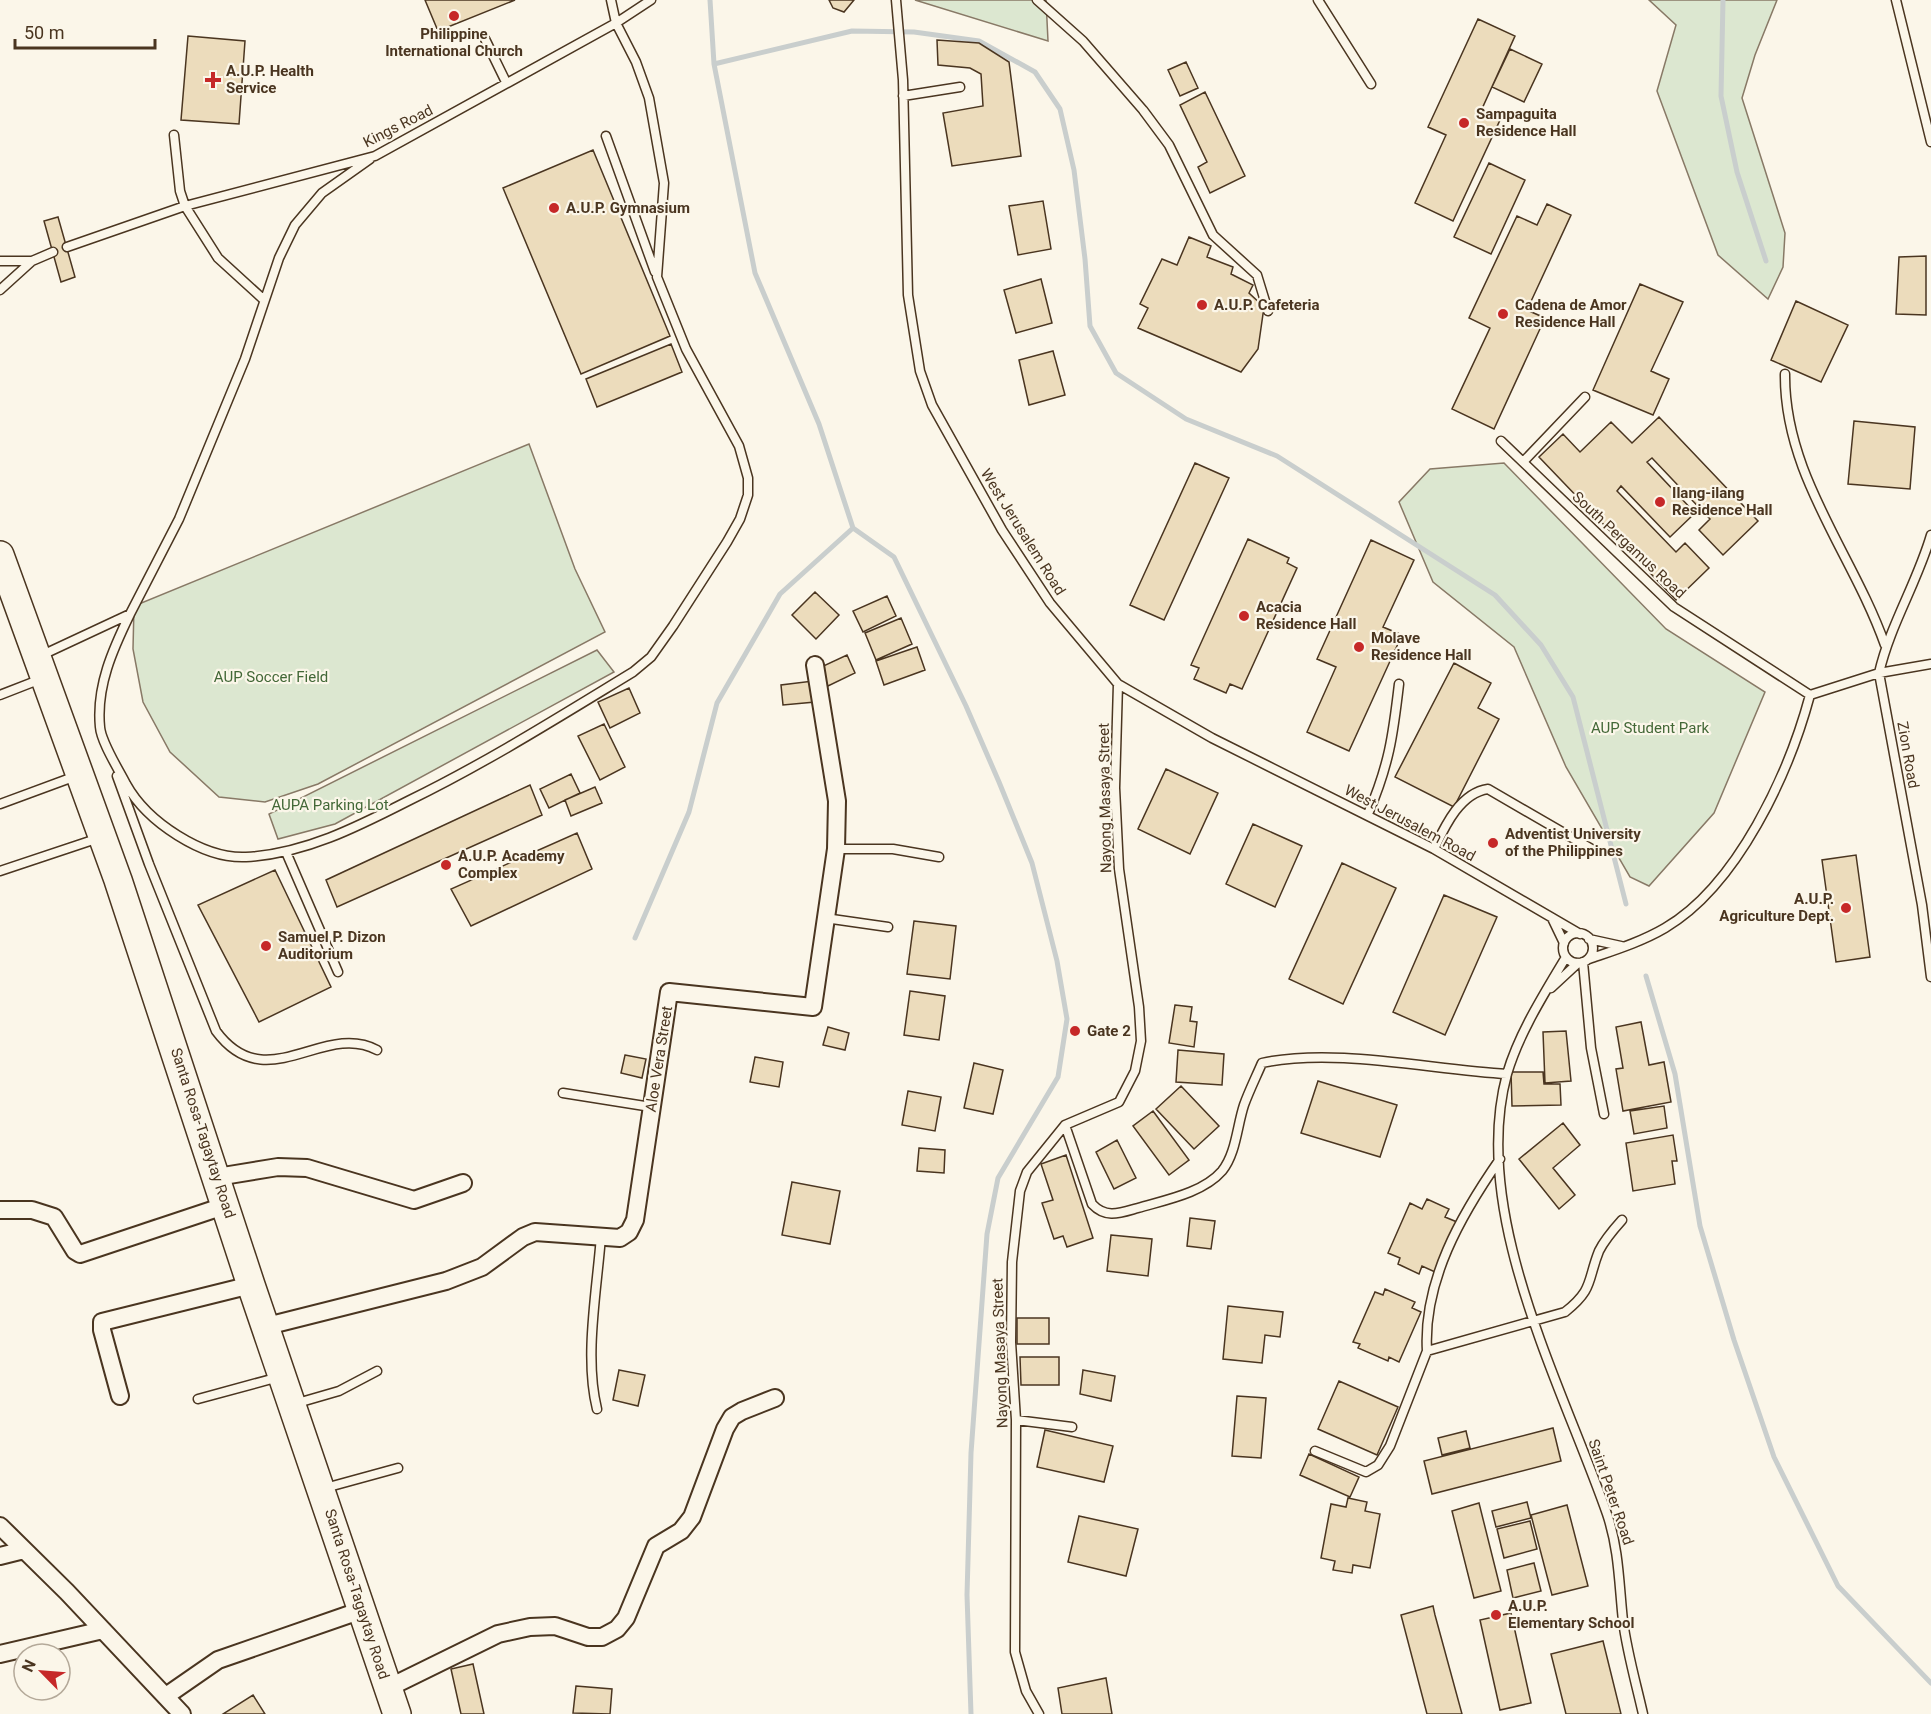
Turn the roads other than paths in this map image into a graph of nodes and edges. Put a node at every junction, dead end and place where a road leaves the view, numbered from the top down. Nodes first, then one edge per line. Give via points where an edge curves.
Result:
1 (611, 0) edge
2 (651, 0) edge
3 (896, 0) edge
4 (1037, 0) edge
5 (1318, 0) edge
6 (1896, 0) edge
7 (616, 23) junction
8 (485, 39) dead end
9 (506, 82) junction
10 (1371, 84) dead end
11 (960, 87) dead end
12 (903, 96) junction
13 (174, 135) dead end
14 (606, 136) dead end
15 (1931, 142) edge
16 (375, 156) junction
17 (185, 206) junction
18 (67, 247) dead end
19 (53, 252) dead end
20 (0, 261) edge
21 (32, 261) junction
22 (657, 277) junction
23 (0, 290) edge
24 (263, 299) junction
25 (1268, 311) dead end
26 (1785, 374) dead end
27 (1585, 397) dead end
28 (1501, 441) dead end
29 (1523, 462) junction
30 (1931, 535) edge
31 (0, 555) edge
32 (130, 614) junction
33 (1885, 645) junction
34 (1931, 664) edge
35 (815, 665) dead end
36 (40, 668) junction
37 (1879, 673) junction
38 (1118, 684) junction
39 (1399, 684) dead end
40 (0, 695) edge
41 (1810, 695) junction
42 (100, 729) junction
43 (80, 775) junction
44 (0, 804) edge
45 (1368, 814) junction
46 (102, 837) junction
47 (836, 849) junction
48 (1434, 849) junction
49 (1595, 851) dead end
50 (286, 852) junction
51 (939, 856) dead end
52 (0, 871) edge
53 (1552, 917) junction
54 (825, 918) junction
55 (888, 927) dead end
56 (1580, 934) junction
57 (1589, 939) junction
58 (1564, 943) junction
59 (1631, 945) junction
60 (1566, 957) junction
61 (1583, 961) junction
62 (338, 972) dead end
63 (1931, 977) edge
64 (1544, 994) junction
65 (377, 1050) dead end
66 (1508, 1074) junction
67 (563, 1093) dead end
68 (651, 1107) junction
69 (1604, 1114) dead end
70 (1065, 1125) junction
71 (1500, 1159) junction
72 (217, 1177) junction
73 (463, 1183) dead end
74 (227, 1205) junction
75 (0, 1210) edge
76 (1622, 1220) dead end
77 (601, 1236) junction
78 (251, 1285) junction
79 (1533, 1320) junction
80 (267, 1326) junction
81 (1427, 1351) junction
82 (377, 1371) dead end
83 (284, 1375) junction
84 (120, 1396) dead end
85 (775, 1398) dead end
86 (198, 1399) dead end
87 (294, 1404) junction
88 (597, 1409) dead end
89 (1016, 1420) junction
90 (1072, 1427) dead end
91 (1315, 1451) dead end
92 (398, 1468) dead end
93 (321, 1488) junction
94 (0, 1526) edge
95 (24, 1550) junction
96 (0, 1556) edge
97 (362, 1610) junction
98 (103, 1630) junction
99 (0, 1654) edge
100 (388, 1688) junction
101 (166, 1696) junction
102 (182, 1714) edge
103 (397, 1714) edge
104 (1039, 1714) edge
105 (1642, 1714) edge

1 - 7 lane
2 - 7 lane, Kings Road
3 - 12 lane, West Jerusalem Road
4 - 25 lane via 1083,41 1163,136 1213,235 1257,275
5 - 10 lane
6 - 15 lane
7 - 9 lane, Kings Road
7 - 22 lane via 649,98 664,183
8 - 9 lane
9 - 16 lane, Kings Road
11 - 12 lane
12 - 38 lane, West Jerusalem Road via 908,295 920,371 932,405 1002,531 1050,603
13 - 17 lane
14 - 22 lane
16 - 17 lane, Kings Road
16 - 24 lane via 322,193 308,208 295,225
17 - 18 lane, Kings Road
17 - 24 lane via 218,258
19 - 21 lane
20 - 21 lane
21 - 23 lane
22 - 50 lane via 686,349 739,446 748,478 748,495 740,519 674,626 651,657 633,672 480,766 359,826
24 - 32 lane via 245,359 184,509
26 - 33 lane via 1786,414 1798,460 1873,611
27 - 29 lane
28 - 29 lane, South Pergamus Road
29 - 41 lane, South Pergamus Road via 1674,606
30 - 33 lane, Zion Road
31 - 36 main road, Santa Rosa-Tagaytay Road via 13,606
32 - 36 lane
32 - 42 lane via 110,655
33 - 37 lane, Zion Road
34 - 37 lane
35 - 47 street, Aloe Vera Street via 837,787
36 - 40 lane
36 - 43 main road, Santa Rosa-Tagaytay Road
37 - 41 lane
37 - 63 lane, Zion Road via 1922,905
38 - 45 lane, West Jerusalem Road via 1212,738
38 - 70 lane, Nayong Masaya Street via 1115,788 1119,869 1141,1041 1135,1071 1119,1102
39 - 45 lane via 1392,745
41 - 59 lane via 1784,773 1759,821 1724,872 1697,904 1667,927
42 - 50 lane via 129,789 153,818 182,839 243,857
42 - 65 lane via 212,1021 229,1048 244,1057 263,1059 299,1056 345,1042 364,1042
43 - 44 lane
43 - 46 main road, Santa Rosa-Tagaytay Road
45 - 48 lane, West Jerusalem Road
46 - 52 lane
46 - 72 main road, Santa Rosa-Tagaytay Road
47 - 51 lane via 893,849
47 - 54 street, Aloe Vera Street
48 - 49 lane via 1467,798 1475,791 1488,789
48 - 53 lane, West Jerusalem Road
50 - 62 lane
53 - 56 lane, West Jerusalem Road
53 - 58 lane
54 - 55 lane
54 - 68 street, Aloe Vera Street via 813,1007 669,992
56 - 57 lane
56 - 58 lane
57 - 59 lane via 1614,946
57 - 61 lane via 1593,949
58 - 60 lane
59 - 61 lane
60 - 61 lane
60 - 64 lane, Saint Peter Road
61 - 64 lane, Saint Peter Road
61 - 69 lane
64 - 66 lane, Saint Peter Road via 1528,1022
66 - 70 lane via 1320,1057 1262,1063 1224,1168 1204,1184 1174,1198 1115,1215 1100,1212 1092,1204
66 - 71 lane, Saint Peter Road via 1499,1119
67 - 68 lane
68 - 77 street, Aloe Vera Street via 635,1220 629,1232 620,1238
70 - 89 lane, Nayong Masaya Street via 1036,1157 1020,1191 1012,1262 1011,1342
71 - 79 lane, Saint Peter Road via 1504,1204
71 - 81 lane via 1471,1200 1430,1294
72 - 73 street via 278,1167 307,1168 414,1200
72 - 74 main road, Santa Rosa-Tagaytay Road
74 - 75 street via 80,1254 54,1217 33,1210
74 - 78 main road, Santa Rosa-Tagaytay Road
76 - 79 lane via 1598,1253 1592,1281 1579,1301 1565,1312
77 - 80 street, Aloe Vera Street via 535,1232 482,1267 446,1281
77 - 88 lane via 592,1362
78 - 80 main road, Santa Rosa-Tagaytay Road
78 - 84 street via 102,1322
79 - 81 lane
79 - 105 lane, Saint Peter Road via 1618,1555 1624,1622
80 - 83 main road, Santa Rosa-Tagaytay Road
81 - 91 lane via 1390,1446 1378,1465 1366,1472
82 - 87 lane via 339,1391
83 - 86 lane
83 - 87 main road, Santa Rosa-Tagaytay Road
85 - 100 street via 732,1417 692,1517 681,1531 656,1546 626,1618 617,1629 602,1637 588,1637 555,1626 498,1634
87 - 93 main road, Santa Rosa-Tagaytay Road
89 - 90 lane
89 - 104 lane, Nayong Masaya Street via 1015,1653 1026,1690
92 - 93 lane
93 - 97 main road, Santa Rosa-Tagaytay Road
94 - 95 street
95 - 96 street
95 - 98 street
97 - 100 main road, Santa Rosa-Tagaytay Road
97 - 101 street via 218,1659
98 - 99 street
98 - 101 street
100 - 103 main road, Santa Rosa-Tagaytay Road
101 - 102 street

